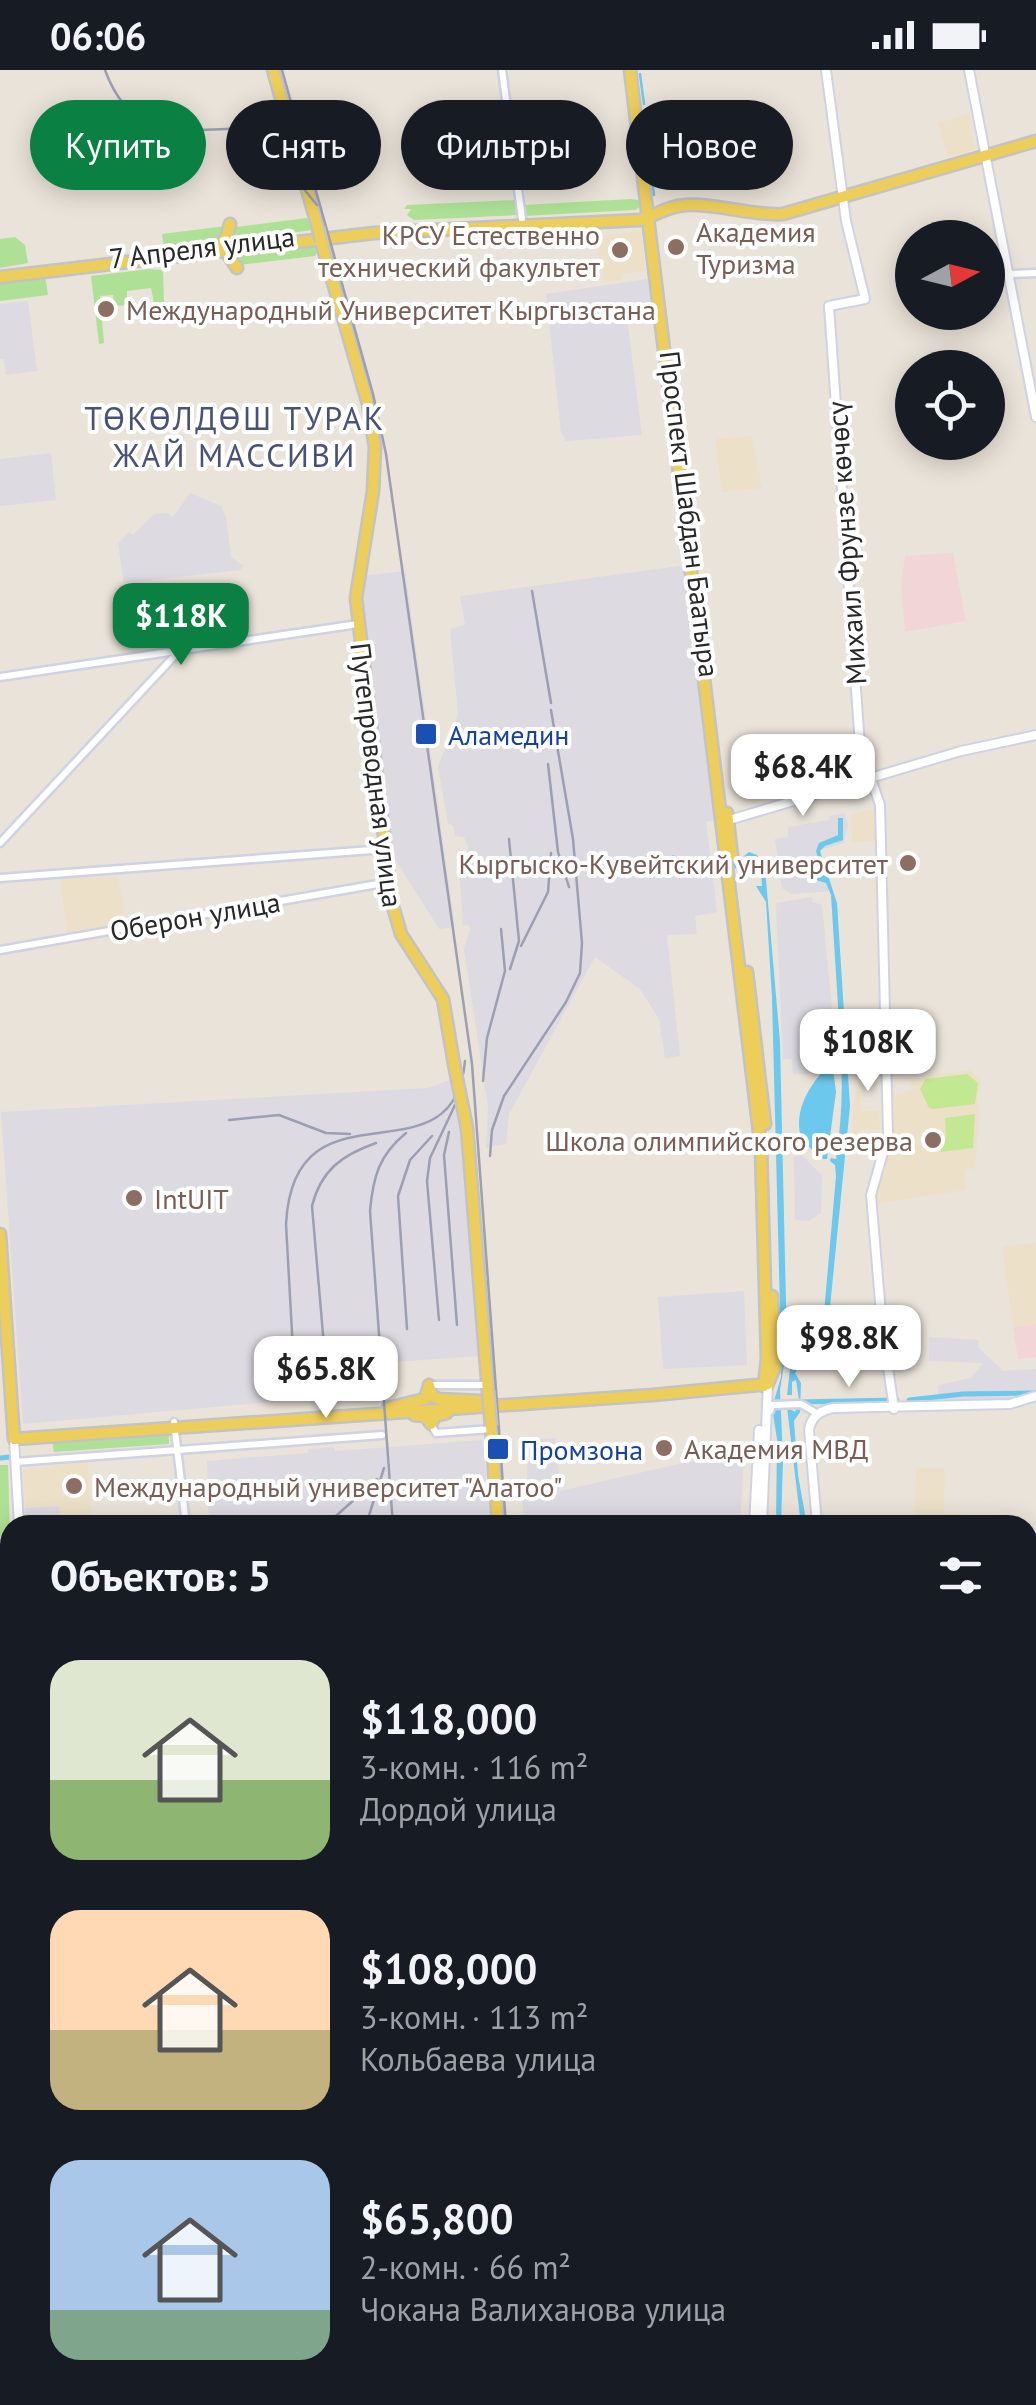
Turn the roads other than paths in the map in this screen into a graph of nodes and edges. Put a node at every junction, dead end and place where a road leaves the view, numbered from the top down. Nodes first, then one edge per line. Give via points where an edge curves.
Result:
1 (273, 70) edge
2 (502, 70) edge
3 (633, 70) edge
4 (826, 70) edge
5 (970, 70) edge
6 (1036, 138) edge
7 (986, 154) junction
8 (842, 196) junction
9 (650, 210) junction
10 (522, 219) junction
11 (404, 233) junction
12 (238, 245) junction
13 (219, 247) junction
14 (1036, 272) edge
15 (0, 274) edge
16 (1009, 274) junction
17 (1036, 417) edge
18 (358, 624) junction
19 (173, 653) junction
20 (0, 677) edge
21 (1036, 735) edge
22 (874, 778) junction
23 (725, 822) junction
24 (0, 840) edge
25 (385, 849) junction
26 (0, 878) edge
27 (389, 882) junction
28 (0, 950) edge
29 (0, 1234) edge
30 (766, 1383) junction
31 (429, 1386) junction
32 (485, 1396) junction
33 (1036, 1396) edge
34 (894, 1404) junction
35 (388, 1410) junction
36 (818, 1414) junction
37 (764, 1419) junction
38 (174, 1425) junction
39 (432, 1426) junction
40 (491, 1428) junction
41 (14, 1436) junction
42 (382, 1436) dead end
43 (176, 1448) junction
44 (15, 1462) junction
45 (18, 1515) edge
46 (185, 1515) edge
47 (497, 1515) edge
48 (758, 1515) edge
49 (758, 1515) edge
50 (817, 1515) edge

1 - 18 main road, Путепроводная улица, bridge via 375,447 356,584
2 - 10 street
3 - 9 main road, Проспект Шабдан Баатыра
4 - 8 main road
5 - 7 main road
6 - 7 main road
7 - 8 main road
7 - 16 main road
8 - 9 main road via 778,214 687,205
8 - 9 main road via 774,211 705,202
8 - 22 main road, Михаил Фрунзе көчөсү via 865,300 829,306 860,746
9 - 10 main road
9 - 11 main road
9 - 23 main road, Проспект Шабдан Баатыра
10 - 11 main road
11 - 12 main road, 7 Апреля улица
11 - 12 main road, 7 Апреля улица
12 - 13 main road, 7 Апреля улица
12 - 13 main road via 230,228
12 - 13 main road via 235,265
13 - 15 main road, 7 Апреля улица
14 - 16 street
16 - 17 main road
18 - 19 street
18 - 25 main road, Путепроводная улица
19 - 20 street
19 - 24 street
21 - 22 main road
22 - 23 main road
22 - 34 main road, Михаил Фрунзе көчөсү via 888,1135 872,1195
23 - 30 main road, Проспект Шабдан Баатыра via 765,1155 771,1359
25 - 26 street
25 - 27 main road, Путепроводная улица
27 - 28 street, Оберон улица
27 - 32 main road, Путепроводная улица, bridge via 397,926 444,999 468,1128
29 - 41 main road
30 - 32 main road
30 - 37 main road
30 - 48 main road
31 - 32 street
31 - 32 main road via 435,1398
31 - 35 main road via 424,1399
32 - 35 main road
32 - 39 main road via 438,1414
32 - 40 main road, Путепроводная улица, bridge
33 - 34 main road via 1010,1404
34 - 36 main road
35 - 38 main road
35 - 39 main road via 423,1415
36 - 37 street via 801,1404 772,1405
36 - 50 main road via 809,1430
37 - 49 main road
38 - 41 main road
38 - 43 street
39 - 40 street via 436,1433
40 - 47 main road, Путепроводная улица
41 - 44 main road
42 - 43 street
43 - 44 street
43 - 46 street
44 - 45 main road

